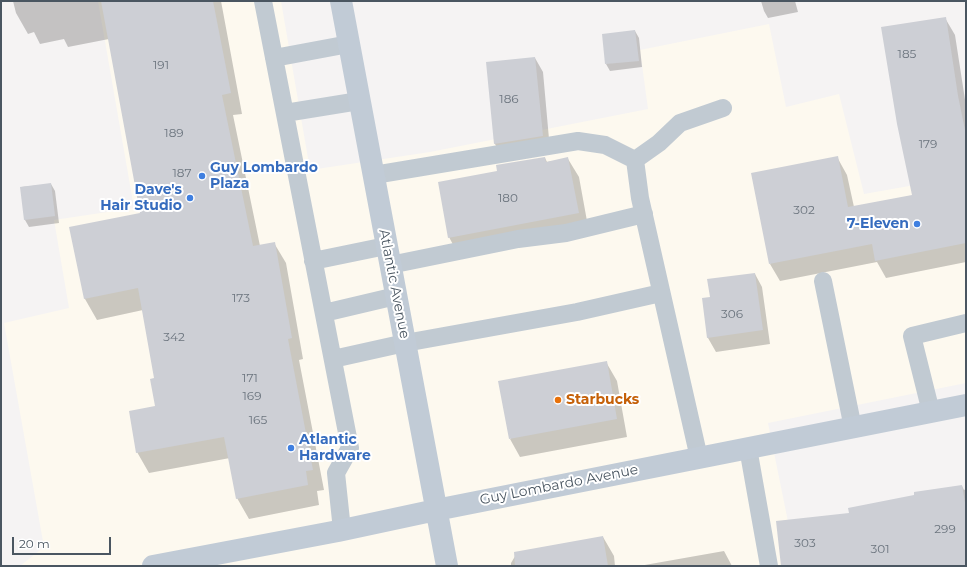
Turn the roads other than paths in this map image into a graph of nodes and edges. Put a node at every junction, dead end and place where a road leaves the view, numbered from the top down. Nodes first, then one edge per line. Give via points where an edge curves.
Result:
1 (263, 1) edge
2 (341, 1) edge
3 (349, 44) junction
4 (274, 58) junction
5 (359, 101) junction
6 (723, 108) dead end
7 (285, 113) junction
8 (635, 160) junction
9 (374, 175) junction
10 (644, 214) junction
11 (388, 256) junction
12 (313, 261) junction
13 (823, 281) dead end
14 (661, 293) junction
15 (396, 296) junction
16 (324, 313) junction
17 (966, 323) edge
18 (405, 343) junction
19 (333, 359) junction
20 (966, 405) edge
21 (931, 412) junction
22 (853, 428) junction
23 (748, 448) junction
24 (699, 458) junction
25 (436, 510) junction
26 (342, 530) junction
27 (153, 566) edge
28 (447, 566) edge
29 (769, 566) edge

1 - 4 lane
2 - 3 street, Atlantic Avenue
3 - 4 lane
3 - 5 street, Atlantic Avenue
4 - 7 lane
5 - 7 lane
5 - 9 street, Atlantic Avenue
6 - 8 lane via 680,123 659,143
7 - 12 lane
8 - 9 lane via 605,145 578,141
8 - 10 lane
9 - 11 street, Atlantic Avenue
10 - 11 lane via 566,233
10 - 14 lane
11 - 12 lane
11 - 15 street, Atlantic Avenue
12 - 16 lane
13 - 22 lane
14 - 18 lane via 577,312
14 - 24 lane
15 - 16 lane
15 - 18 street, Atlantic Avenue
16 - 19 lane
17 - 21 lane via 912,336
18 - 19 lane
18 - 25 street, Atlantic Avenue
19 - 26 lane via 350,448 336,474
20 - 21 street, Guy Lombardo Avenue
21 - 22 street, Guy Lombardo Avenue
22 - 23 street, Guy Lombardo Avenue
23 - 24 street, Guy Lombardo Avenue
23 - 29 lane
24 - 25 street, Guy Lombardo Avenue
25 - 26 street, Guy Lombardo Avenue
25 - 28 street, Atlantic Avenue
26 - 27 street, Guy Lombardo Avenue

